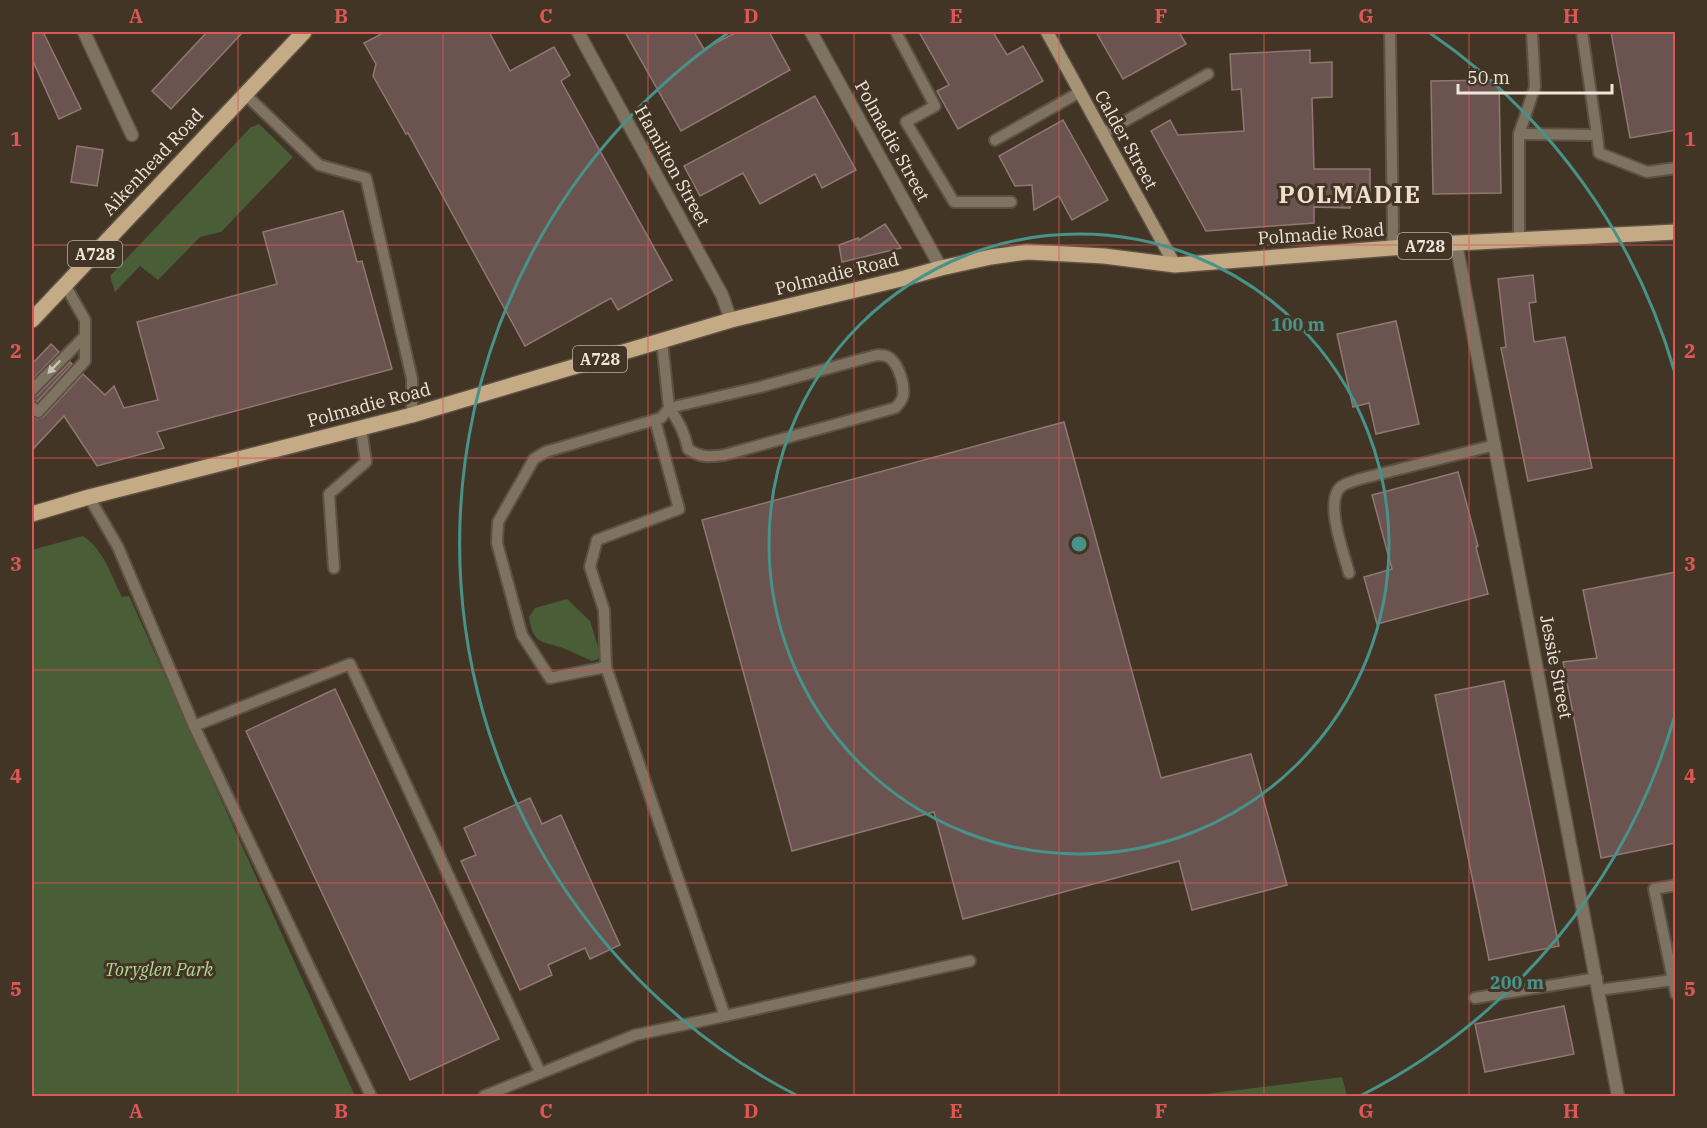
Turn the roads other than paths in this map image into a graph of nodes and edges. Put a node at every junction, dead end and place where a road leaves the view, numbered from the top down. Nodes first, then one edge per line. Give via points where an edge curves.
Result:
1 (84, 32) edge
2 (304, 32) edge
3 (578, 32) edge
4 (811, 32) edge
5 (896, 32) edge
6 (1047, 32) edge
7 (1390, 32) edge
8 (1532, 32) edge
9 (1582, 32) edge
10 (1208, 74) dead end
11 (1080, 92) junction
12 (244, 93) junction
13 (1102, 134) junction
14 (1519, 134) junction
15 (132, 135) dead end
16 (1597, 135) junction
17 (994, 140) dead end
18 (1676, 168) edge
19 (1011, 202) dead end
20 (1676, 232) edge
21 (1519, 240) junction
22 (1456, 243) junction
23 (1392, 248) junction
24 (1174, 265) junction
25 (941, 268) junction
26 (65, 285) junction
27 (32, 320) edge
28 (731, 320) junction
29 (85, 336) junction
30 (662, 341) junction
31 (32, 390) edge
32 (32, 407) edge
33 (669, 408) junction
34 (412, 415) junction
35 (655, 420) junction
36 (361, 428) junction
37 (1495, 445) junction
38 (89, 497) junction
39 (32, 514) edge
40 (334, 568) dead end
41 (1349, 573) dead end
42 (606, 667) junction
43 (194, 726) junction
44 (1676, 885) edge
45 (970, 961) dead end
46 (1673, 966) edge
47 (1673, 980) junction
48 (1598, 984) junction
49 (1676, 994) edge
50 (1475, 998) dead end
51 (725, 1016) junction
52 (540, 1072) junction
53 (371, 1096) edge
54 (483, 1096) edge
55 (1618, 1096) edge

1 - 15 street
2 - 12 main road, Aikenhead Road / A728
3 - 28 street, Hamilton Street via 722,296
4 - 25 street, Polmadie Street
5 - 19 lane via 935,106 906,122 954,202
6 - 11 main road, Calder Street
7 - 23 lane
8 - 14 lane via 1535,87
9 - 16 lane
10 - 13 lane
11 - 13 main road, Calder Street
11 - 17 lane
12 - 26 main road, Aikenhead Road / A728
12 - 34 lane via 319,165 366,178 412,379
13 - 24 main road, Calder Street
14 - 16 lane
14 - 21 lane
16 - 18 lane via 1599,153 1647,172
20 - 21 main road, Polmadie Road / A728
21 - 22 main road, Polmadie Road / A728
22 - 23 main road, Polmadie Road / A728
22 - 37 street, Jessie Street
23 - 24 main road, Polmadie Road / A728
24 - 25 main road, Polmadie Road / A728 via 1027,252
25 - 28 main road, Polmadie Road / A728
26 - 27 main road, Aikenhead Road / A728
26 - 29 lane via 85,320
28 - 30 main road, Polmadie Road / A728
29 -> 31 lane
29 - 32 lane via 85,361 38,412
30 - 33 lane
30 - 34 main road, Polmadie Road / A728
33 - 33 lane via 877,355 892,360 903,388 895,408 709,457 688,449 680,423
33 - 35 lane
34 - 36 main road, Polmadie Road / A728
35 - 42 lane via 679,509 597,540 590,567 604,610
35 - 42 lane via 545,452 534,459 498,522 497,543 522,635 550,678
36 - 38 main road, Polmadie Road / A728
36 - 40 lane via 366,462 329,494
37 - 41 lane via 1340,486 1333,498 1333,513
37 - 48 street, Jessie Street
38 - 39 main road, Polmadie Road / A728
38 - 43 lane via 133,579
42 - 51 lane
43 - 52 lane via 350,664
43 - 53 lane
44 - 46 lane via 1654,889
45 - 51 lane
46 - 47 lane
47 - 48 lane
47 - 49 lane
48 - 50 lane
48 - 55 street, Jessie Street
51 - 52 lane via 635,1035
52 - 54 lane

